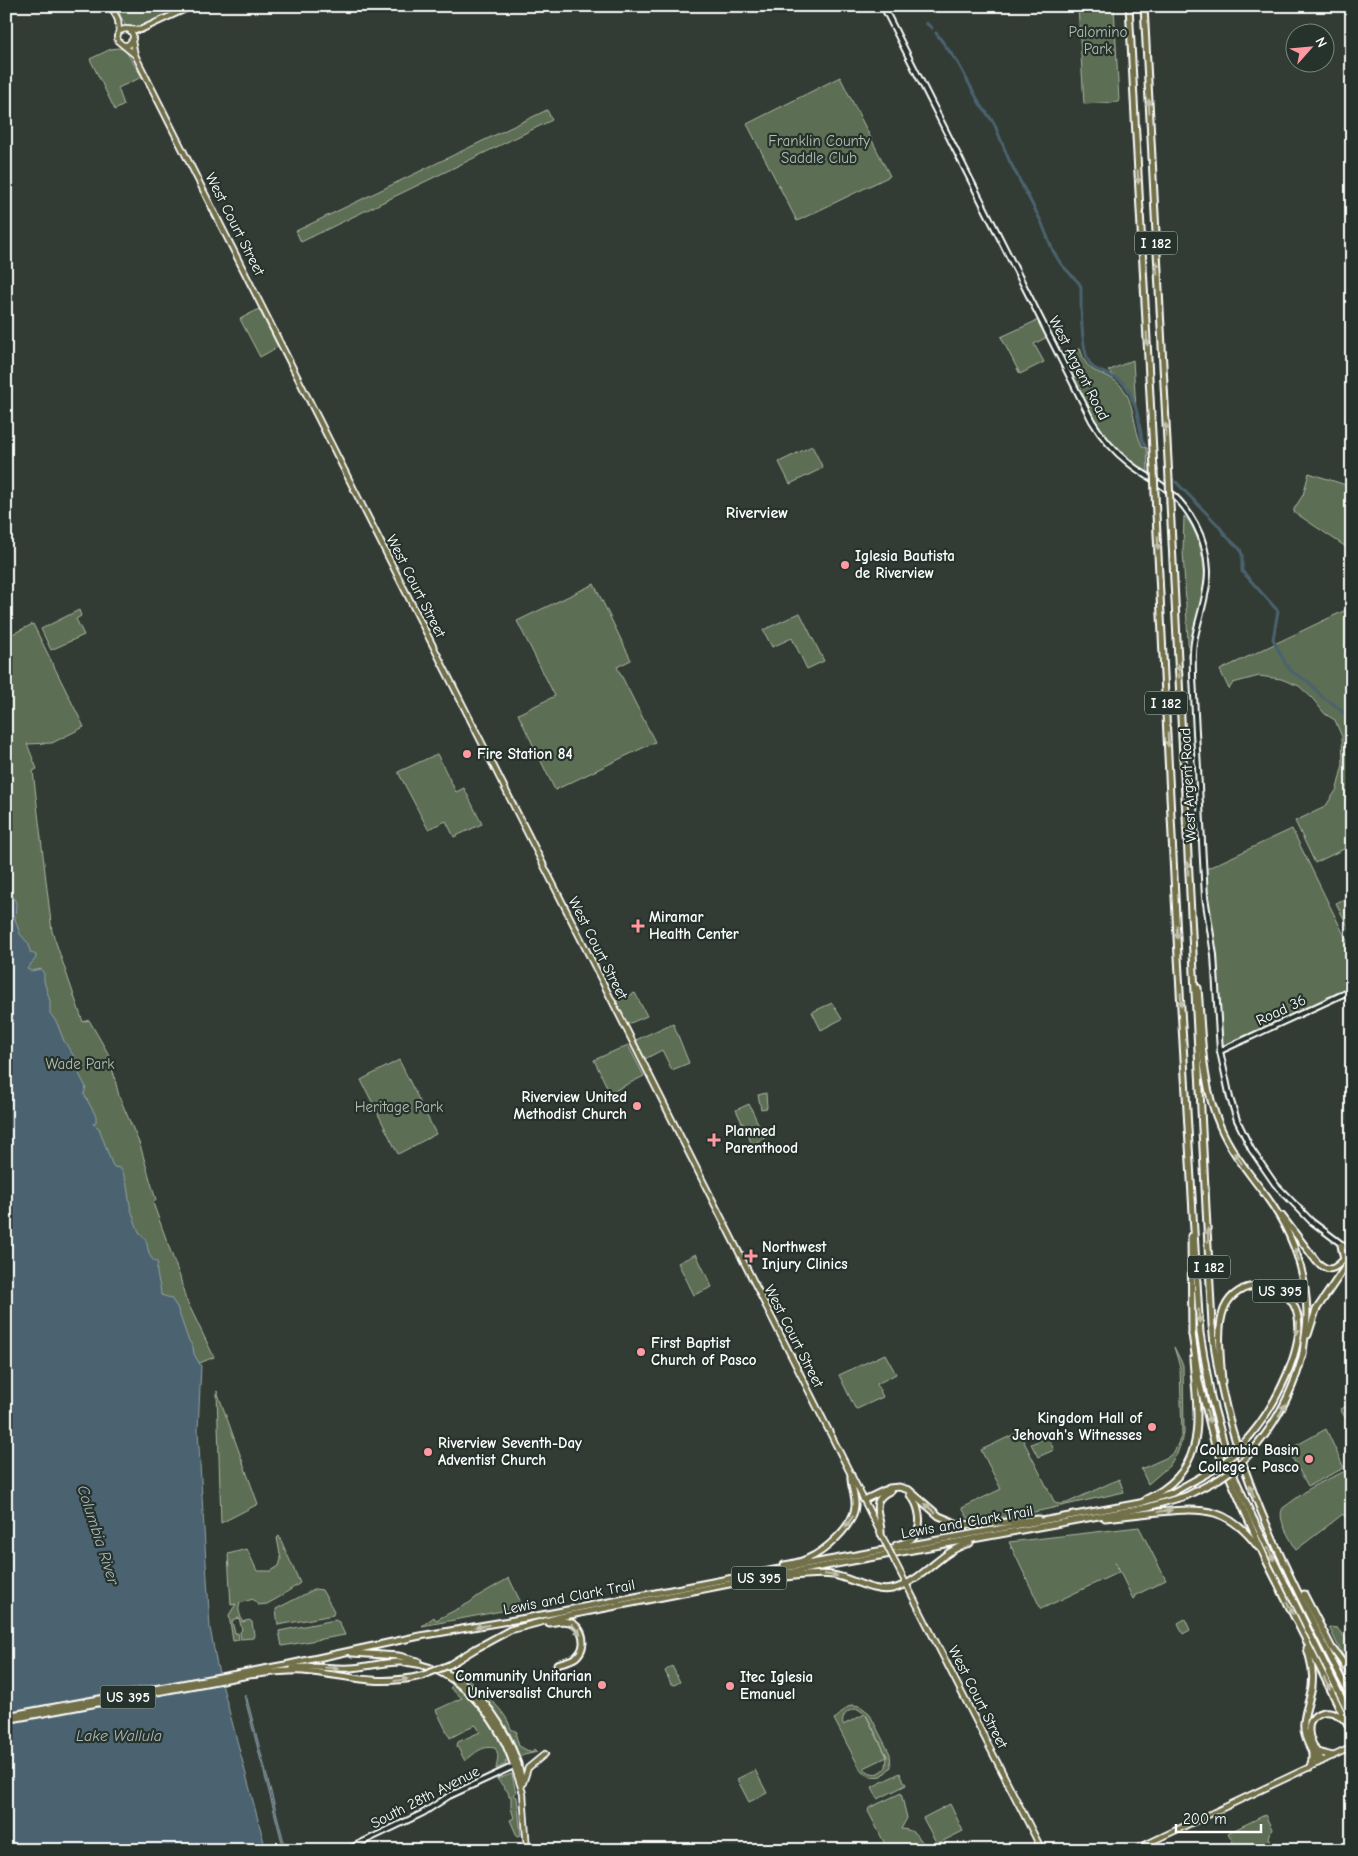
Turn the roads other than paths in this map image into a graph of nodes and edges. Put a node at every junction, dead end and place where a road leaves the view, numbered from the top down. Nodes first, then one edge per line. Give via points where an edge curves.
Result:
1 (112, 6) edge
2 (192, 6) edge
3 (883, 6) edge
4 (1129, 6) edge
5 (1144, 6) edge
6 (118, 20) junction
7 (128, 30) junction
8 (140, 30) junction
9 (119, 31) junction
10 (133, 39) junction
11 (124, 45) junction
12 (135, 55) junction
13 (1191, 917) junction
14 (1352, 990) edge
15 (1220, 1051) junction
16 (1191, 1180) junction
17 (1267, 1198) junction
18 (1342, 1244) junction
19 (1352, 1255) edge
20 (1344, 1260) junction
21 (1352, 1265) edge
22 (1343, 1270) junction
23 (1192, 1334) junction
24 (1303, 1354) junction
25 (1224, 1405) junction
26 (851, 1475) junction
27 (864, 1500) junction
28 (1137, 1503) junction
29 (1044, 1521) junction
30 (1064, 1523) junction
31 (1009, 1532) junction
32 (881, 1534) junction
33 (1271, 1535) junction
34 (891, 1549) junction
35 (1266, 1560) junction
36 (774, 1570) junction
37 (765, 1577) junction
38 (906, 1585) junction
39 (1298, 1624) junction
40 (498, 1636) junction
41 (328, 1656) junction
42 (557, 1664) dead end
43 (283, 1671) junction
44 (249, 1673) junction
45 (1352, 1675) edge
46 (1352, 1700) edge
47 (6, 1716) edge
48 (1352, 1719) edge
49 (6, 1720) edge
50 (1352, 1734) edge
51 (1352, 1747) edge
52 (1314, 1751) junction
53 (545, 1754) dead end
54 (1333, 1756) junction
55 (1320, 1762) junction
56 (516, 1765) junction
57 (1310, 1767) junction
58 (523, 1783) junction
59 (523, 1793) junction
60 (346, 1850) edge
61 (527, 1850) edge
62 (1042, 1850) edge
63 (1134, 1850) edge

1 - 6 main road
2 - 8 main road
3 - 15 main road, West Argent Road via 1092,422 1132,466 1176,498 1194,522 1204,545 1207,583 1194,642 1193,662 1205,897 1214,955
4 -> 16 highway, I 182, bridge
13 -> 5 highway, I 182, bridge
6 - 7 main road
6 - 9 main road
7 - 8 main road
7 - 9 main road
7 - 10 main road
8 - 10 main road
9 - 11 main road via 117,39
10 - 11 main road
10 - 12 main road, West Court Street
11 - 12 main road, West Court Street
12 - 26 main road, West Court Street
17 -> 13 highway via 1229,1144 1210,1099
25 -> 13 highway, I 182 via 1212,1325
14 - 15 main road, Road 36
15 - 18 main road, West Argent Road via 1233,1109 1256,1156 1294,1206
16 - 23 highway
16 -> 48 highway, I 182 via 1202,1349 1224,1444 1248,1508
17 - 20 highway via 1321,1266 1332,1268
24 -> 17 highway via 1307,1314 1300,1265 1285,1228
18 - 19 main road, West Argent Road
18 - 20 highway
19 - 20 highway
19 - 22 highway
21 - 22 highway
22 - 24 highway via 1316,1310
23 - 28 highway via 1198,1420 1194,1447 1172,1482
23 -> 35 highway via 1199,1381 1214,1442
30 -> 24 highway, bridge via 1167,1503 1196,1492 1239,1465 1271,1428 1286,1402
25 -> 28 highway, US 395, bridge via 1220,1324 1225,1307 1234,1294 1245,1288 1271,1287 1290,1300 1298,1321 1294,1354 1272,1407 1233,1455 1215,1469 1172,1493
33 -> 25 highway, I 182 via 1240,1459
26 - 27 main road, West Court Street
26 -> 36 highway via 855,1506 848,1524 816,1554
29 -> 27 highway via 958,1524 939,1516 908,1490 899,1487 889,1488
27 - 32 main road, West Court Street
28 - 29 highway, Lewis and Clark Trail / US 395
29 - 34 highway, Lewis and Clark Trail / US 395
30 - 31 highway, Lewis and Clark Trail / US 395
30 -> 35 highway, US 395 via 1182,1509 1203,1510 1221,1515 1240,1526
31 - 37 highway, Lewis and Clark Trail / US 395
31 - 38 highway via 955,1548
32 - 34 highway via 876,1508 880,1498 893,1490 908,1493 917,1507 918,1531 910,1540
32 - 38 main road, West Court Street, bridge
33 - 45 highway via 1328,1641
33 - 46 highway, I 182
34 - 36 highway, Lewis and Clark Trail / US 395
35 -> 39 highway, US 395
36 -> 41 highway, Lewis and Clark Trail / US 395
37 -> 38 highway via 832,1575 882,1590
37 - 40 highway, Lewis and Clark Trail / US 395 via 560,1617
38 - 62 main road, West Court Street
39 -> 50 highway, US 395
39 - 52 highway via 1314,1673 1304,1729
40 -> 42 highway via 561,1621 574,1624 582,1637 581,1651 573,1659
43 -> 40 highway, Lewis and Clark Trail / US 395, bridge via 398,1680 421,1676 449,1665
41 - 44 highway, Lewis and Clark Trail / US 395
41 - 56 highway via 362,1653 399,1656 455,1678 479,1696 498,1719 507,1735
43 - 44 highway, Lewis and Clark Trail / US 395
43 -> 56 highway via 399,1662 424,1667 452,1681 476,1699 502,1736
44 - 47 highway, Lewis and Clark Trail / US 395
44 - 49 highway, Lewis and Clark Trail / US 395
50 - 52 highway via 1339,1715 1330,1711 1318,1714 1311,1720 1309,1729
51 - 54 main road
52 - 54 highway
52 - 55 highway
52 - 57 highway
53 - 58 main road via 528,1768
54 - 55 main road
55 - 57 main road
56 - 58 main road
56 - 59 main road
56 - 60 main road, South 28th Avenue
57 - 63 main road
58 - 59 main road
59 - 61 main road

